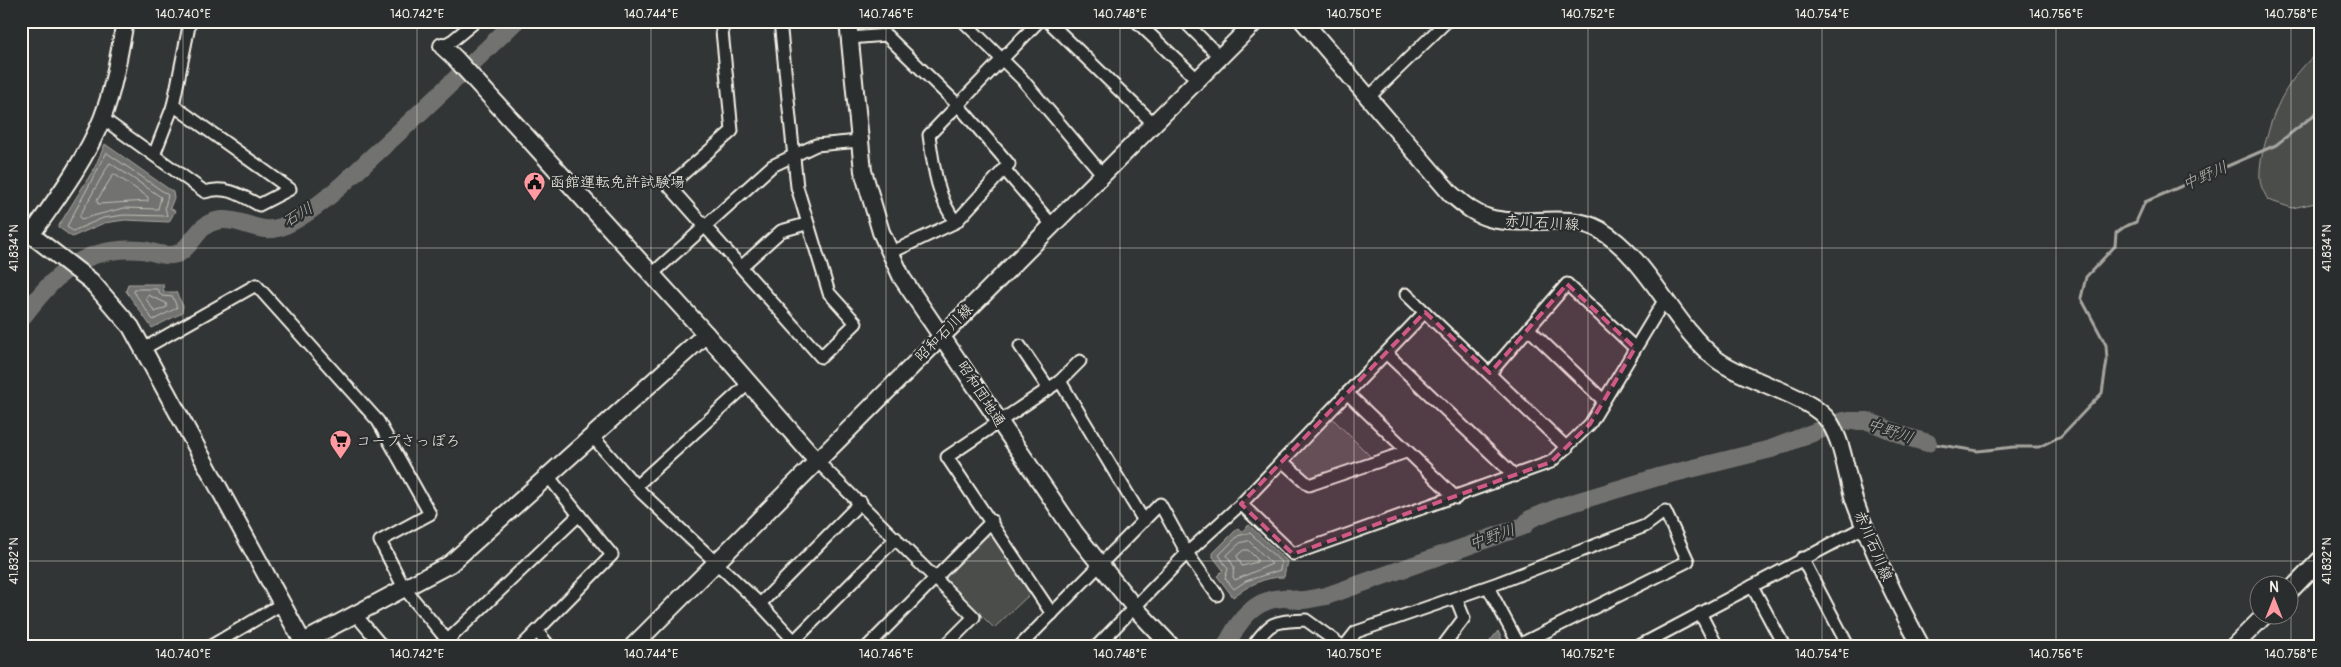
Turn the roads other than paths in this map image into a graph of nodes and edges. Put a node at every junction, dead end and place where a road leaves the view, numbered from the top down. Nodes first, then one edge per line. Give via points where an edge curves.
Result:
1 (125, 21) edge
2 (190, 21) edge
3 (476, 21) edge
4 (721, 21) edge
5 (780, 21) edge
6 (848, 21) edge
7 (963, 21) edge
8 (1039, 21) edge
9 (1048, 21) edge
10 (1136, 21) edge
11 (1184, 21) edge
12 (1256, 21) edge
13 (1303, 21) edge
14 (1447, 21) edge
15 (850, 38) junction
16 (442, 46) joint
17 (1220, 57) junction
18 (1002, 59) junction
19 (1198, 80) junction
20 (1368, 98) junction
21 (173, 105) junction
22 (958, 105) junction
23 (102, 118) junction
24 (1153, 123) junction
25 (859, 141) junction
26 (792, 155) junction
27 (154, 156) junction
28 (1004, 169) junction
29 (1103, 175) junction
30 (1047, 219) dead end
31 (956, 222) junction
32 (806, 224) junction
33 (705, 227) junction
34 (26, 231) edge
35 (890, 253) junction
36 (741, 267) junction
37 (651, 275) junction
38 (1406, 294) dead end
39 (1664, 299) junction
40 (1425, 312) junction
41 (1529, 329) junction
42 (706, 334) junction
43 (941, 336) junction
44 (1020, 346) dead end
45 (1635, 348) junction
46 (143, 349) junction
47 (1386, 353) junction
48 (1080, 361) dead end
49 (1490, 373) junction
50 (1060, 381) junction
51 (749, 383) junction
52 (1049, 389) junction
53 (1348, 394) junction
54 (1603, 400) junction
55 (1000, 422) junction
56 (592, 436) junction
57 (1567, 448) junction
58 (1406, 452) junction
59 (817, 461) junction
60 (1282, 461) junction
61 (548, 476) junction
62 (1515, 476) junction
63 (636, 486) junction
64 (1456, 498) junction
65 (861, 502) junction
66 (1241, 504) junction
67 (579, 515) junction
68 (1144, 521) junction
69 (992, 522) junction
70 (1864, 527) junction
71 (896, 538) junction
72 (1187, 553) junction
73 (1802, 558) junction
74 (2320, 560) edge
75 (716, 563) junction
76 (1100, 566) junction
77 (936, 578) junction
78 (2298, 583) edge
79 (1752, 586) junction
80 (1488, 587) junction
81 (404, 588) junction
82 (1217, 595) dead end
83 (1456, 598) junction
84 (760, 604) junction
85 (275, 608) dead end
86 (1134, 608) junction
87 (1700, 613) junction
88 (355, 614) junction
89 (1052, 614) junction
90 (2256, 624) edge
91 (537, 631) junction
92 (450, 643) edge
93 (304, 644) edge
94 (794, 644) edge
95 (1257, 644) edge
96 (1646, 644) edge
97 (211, 646) edge
98 (382, 646) edge
99 (522, 646) edge
100 (549, 646) edge
101 (633, 646) edge
102 (868, 646) edge
103 (945, 646) edge
104 (1020, 646) edge
105 (1097, 646) edge
106 (1171, 646) edge
107 (1343, 646) edge
108 (1443, 646) edge
109 (1717, 646) edge
110 (1784, 646) edge
111 (1848, 646) edge
112 (1921, 646) edge
113 (2234, 646) edge

1 - 23 street via 117,66
2 - 21 street
3 - 16 street
4 - 33 street via 732,131 669,186
5 - 26 street
6 - 15 street, 昭和団地通
7 - 18 street
8 - 18 street
9 - 24 street
10 - 19 street
11 - 17 street
12 - 17 street, 昭和石川線
13 - 20 street, 赤川石川線
14 - 20 street
15 - 22 street via 886,35
15 - 25 street, 昭和団地通
16 - 37 street
17 - 19 street, 昭和石川線
18 - 22 street
18 - 29 street
19 - 24 street, 昭和石川線
20 - 39 street, 赤川石川線 via 1451,194 1472,211 1506,222 1562,221 1598,229 1623,247
21 - 27 street
21 - 27 street via 290,190 259,205 234,192 216,188 205,192
22 - 28 street via 1009,164
22 - 31 street via 929,135 942,197
23 - 27 street
23 - 34 street via 81,160
24 - 29 street, 昭和石川線
25 - 26 street via 816,146
25 - 35 street, 昭和団地通 via 868,191
26 - 32 street
26 - 33 street via 772,166
28 - 30 street
28 - 31 street
29 - 43 street, 昭和石川線
31 - 35 street
32 - 36 street via 781,231
32 - 36 street via 829,293 856,323 821,357
33 - 36 street
33 - 37 street
34 - 46 street via 91,281 131,327
35 - 43 street, 昭和団地通 via 916,301
37 - 42 street
38 - 40 street
39 - 45 street
39 - 70 street, 赤川石川線 via 1695,338 1716,358 1742,376 1809,404 1824,415 1838,440
40 - 47 street
40 - 49 street
41 - 45 street via 1567,284
41 - 49 street
41 - 54 street
42 - 51 street
42 - 56 street
43 - 55 street, 昭和団地通
43 - 59 street, 昭和石川線
44 - 52 street
45 - 54 street
46 - 81 street via 256,285 378,422 430,514 380,541
46 - 93 street
47 - 53 street
47 - 62 street
48 - 50 street
49 - 57 street
50 - 52 street
50 - 68 street
51 - 59 street
51 - 63 street
52 - 55 street
53 - 58 street
53 - 60 street
54 - 57 street via 1590,424
55 - 69 street via 947,456
55 - 76 street, 昭和団地通
56 - 61 street
56 - 63 street
57 - 62 street via 1551,462
58 - 60 street via 1309,485
58 - 64 street
59 - 65 street
59 - 75 street, 昭和石川線
60 - 66 street
61 - 67 street
61 - 81 street via 450,564
62 - 64 street
63 - 75 street
64 - 66 street via 1293,554
65 - 71 street
65 - 84 street
66 - 72 street
67 - 91 street via 612,555
67 - 92 street
68 - 72 street via 1160,504
68 - 76 street
69 - 77 street
69 - 89 street
70 - 73 street
70 - 112 street, 赤川石川線
71 - 77 street
71 - 94 street
72 - 82 street
72 - 86 street
73 - 79 street
73 - 111 street
74 - 78 street
75 - 84 street
75 - 101 street, 昭和石川線
76 - 86 street, 昭和団地通
76 - 89 street
77 - 102 street
77 - 103 street via 974,616
79 - 87 street
79 - 110 street
80 - 80 street via 1645,526 1664,511 1688,561 1519,645
80 - 83 street
81 - 88 street
81 - 92 street
83 - 107 street via 1356,632
83 - 108 street via 1464,618
84 - 94 street
85 - 97 street
86 - 105 street
86 - 106 street, 昭和団地通
87 - 96 street
87 - 109 street
88 - 93 street
88 - 98 street
89 - 104 street
90 - 113 street
91 - 99 street
91 - 100 street
95 - 107 street via 1264,629 1271,625 1306,620

